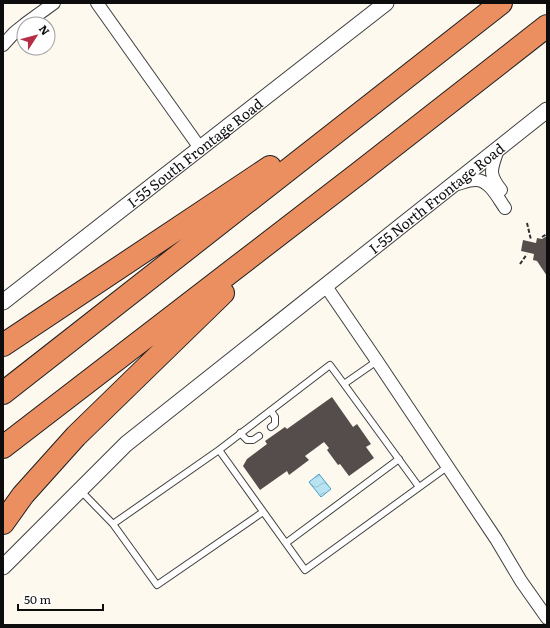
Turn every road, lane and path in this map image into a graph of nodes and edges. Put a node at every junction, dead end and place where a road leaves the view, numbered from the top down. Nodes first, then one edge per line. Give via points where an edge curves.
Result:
1 (54, 3) edge
2 (97, 3) edge
3 (386, 3) edge
4 (501, 3) edge
5 (36, 16) edge
6 (547, 26) edge
7 (16, 31) edge
8 (3, 45) edge
9 (445, 46) junction
10 (547, 110) edge
11 (200, 148) junction
12 (498, 149) junction
13 (359, 173) junction
14 (452, 186) junction
15 (527, 223) dead end
16 (547, 234) edge
17 (542, 237) dead end
18 (531, 240) dead end
19 (527, 254) dead end
20 (520, 264) dead end
21 (325, 285) junction
22 (3, 302) edge
23 (3, 345) edge
24 (378, 361) junction
25 (344, 384) junction
26 (3, 393) edge
27 (271, 411) junction
28 (271, 427) dead end
29 (240, 434) junction
30 (259, 436) dead end
31 (3, 446) edge
32 (219, 450) junction
33 (399, 459) junction
34 (447, 467) junction
35 (419, 487) junction
36 (80, 490) junction
37 (263, 512) junction
38 (3, 523) edge
39 (113, 524) junction
40 (286, 543) junction
41 (3, 567) edge
42 (547, 618) edge

1 - 5 street
2 - 11 street
3 - 11 street, I-55 South Frontage Road
4 - 9 highway
6 - 13 highway
7 - 8 street
9 - 23 highway via 247,183
9 - 26 highway
10 - 12 street, I-55 North Frontage Road
11 - 22 street, I-55 South Frontage Road
12 - 14 street, I-55 North Frontage Road
12 - 14 street via 491,174 508,206 484,182 476,180
13 - 31 highway
13 - 38 highway via 211,304 76,436 23,495
14 - 21 street, I-55 North Frontage Road
15 - 18 path
16 - 17 path
19 - 20 path
21 - 24 street
21 - 36 street, I-55 North Frontage Road via 126,444
24 - 25 lane
24 - 34 street
25 - 27 lane via 330,365
25 - 33 lane
27 - 28 lane via 275,417 275,424
27 - 29 lane
29 - 30 lane via 247,440
29 - 32 lane
32 - 37 lane
32 - 39 lane
33 - 35 lane
33 - 40 lane
34 - 35 lane
34 - 42 street
35 - 40 lane via 305,570
36 - 39 lane
36 - 41 street, I-55 North Frontage Road
37 - 39 lane via 157,586
37 - 40 lane

